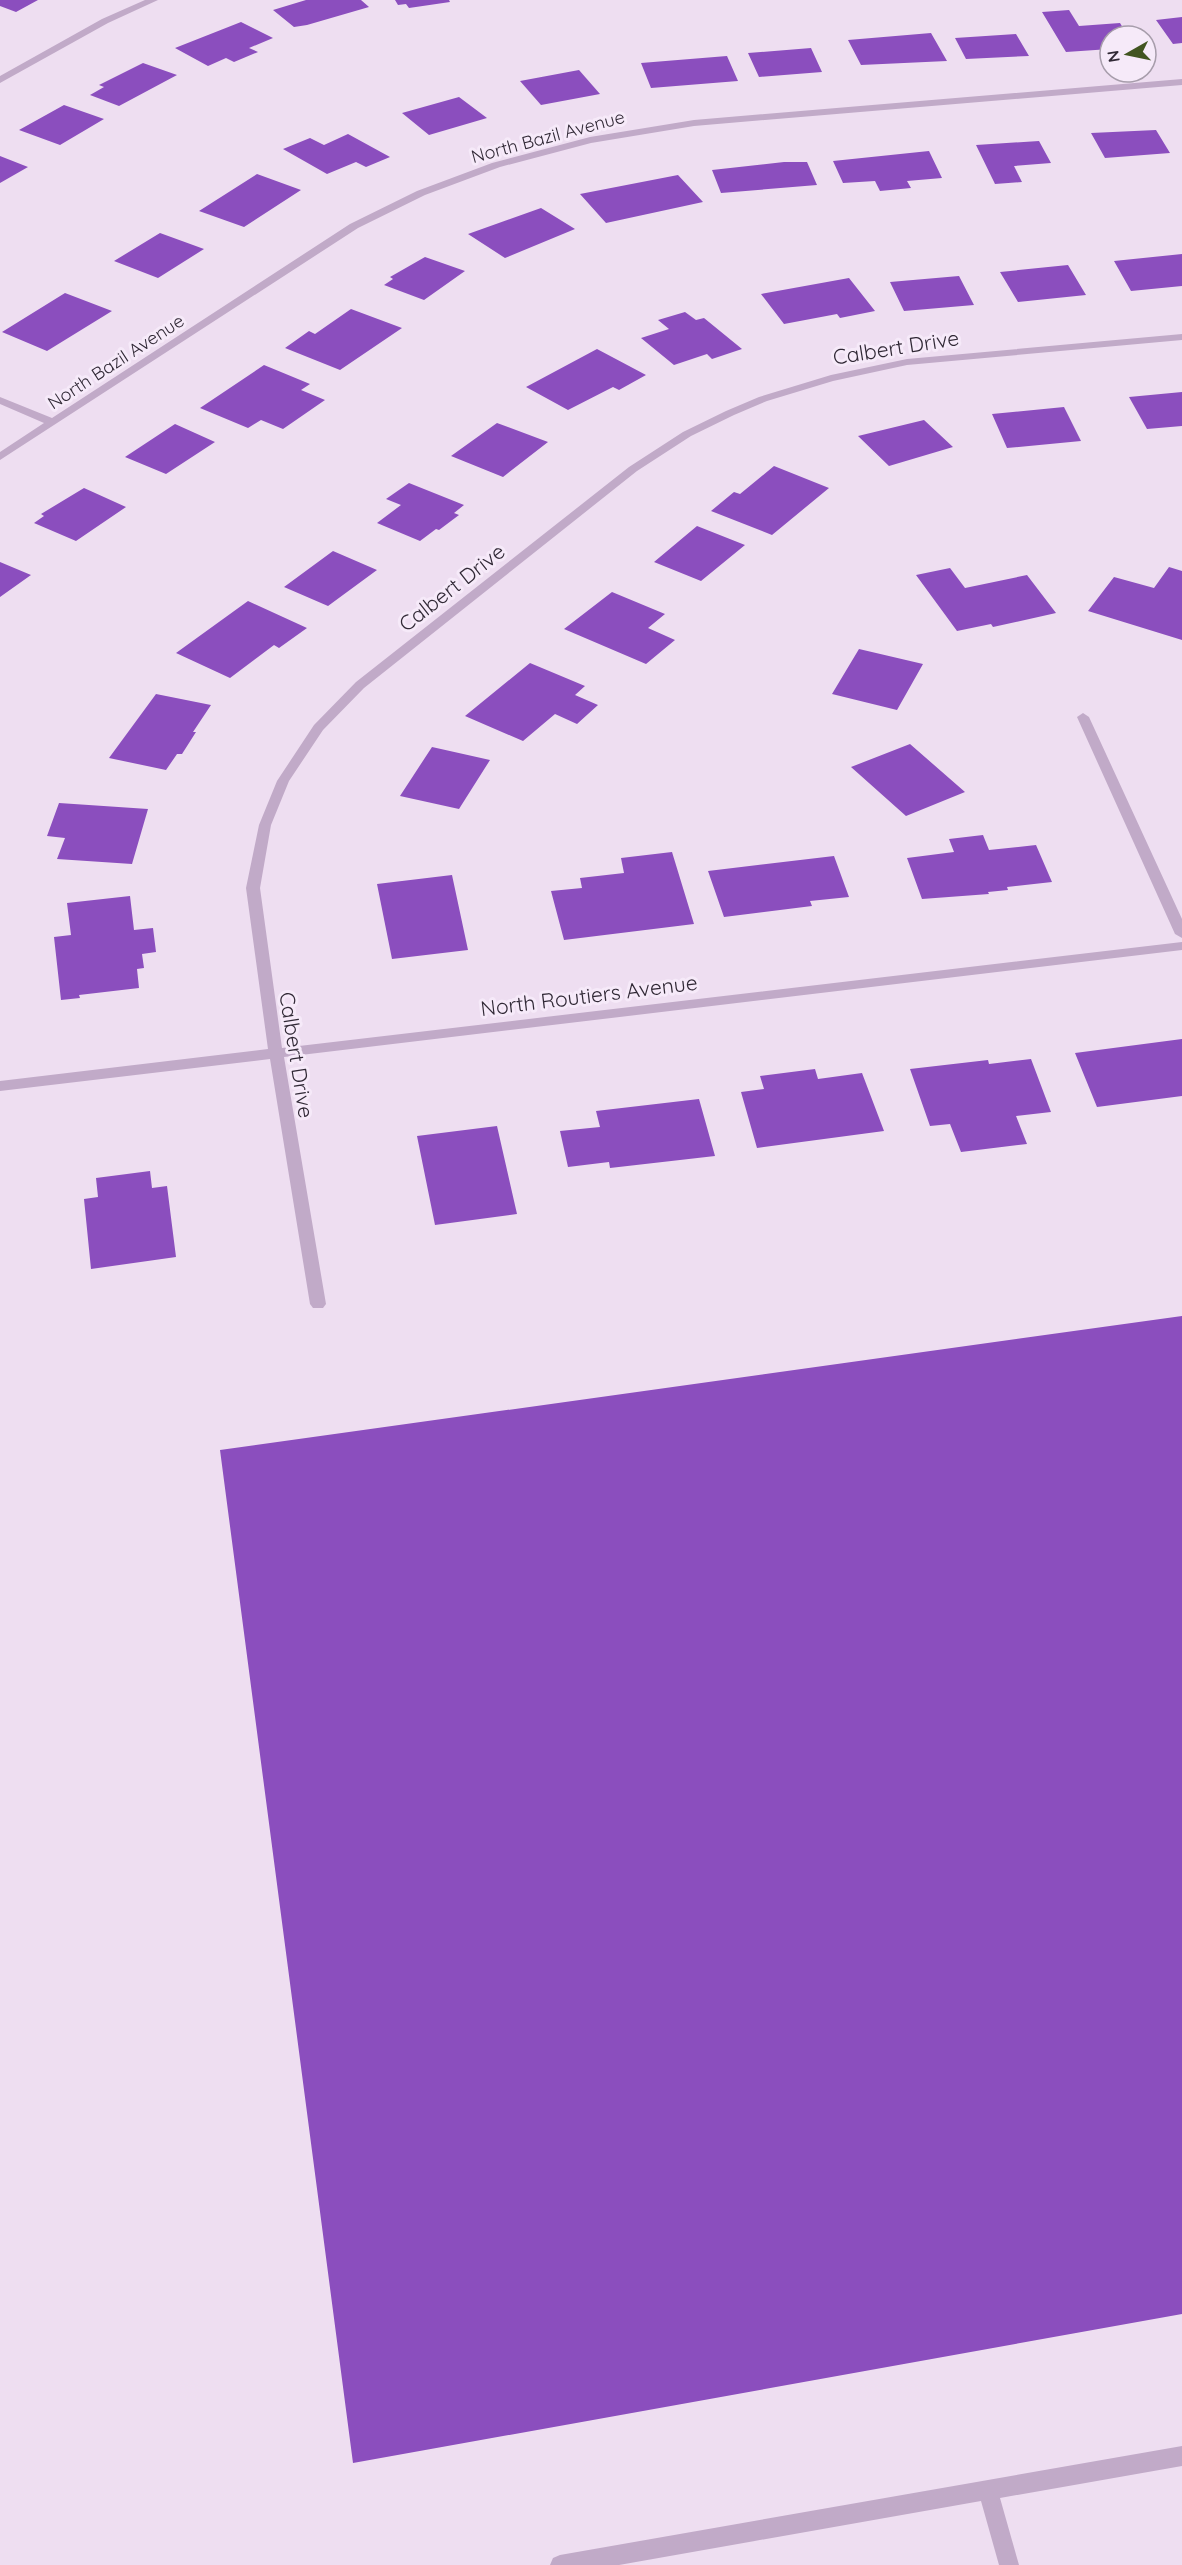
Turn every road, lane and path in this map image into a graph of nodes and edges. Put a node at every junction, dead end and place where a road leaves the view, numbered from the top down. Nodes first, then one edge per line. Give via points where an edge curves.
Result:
1 (153, 0) edge
2 (0, 80) edge
3 (1182, 82) edge
4 (1182, 336) edge
5 (0, 400) edge
6 (53, 423) junction
7 (0, 457) edge
8 (1083, 717) dead end
9 (1182, 934) edge
10 (1182, 946) edge
11 (276, 1054) junction
12 (0, 1086) edge
13 (318, 1304) dead end
14 (1182, 2456) edge
15 (988, 2490) junction
16 (560, 2565) edge
17 (1009, 2565) edge

1 - 2 street via 105,21
3 - 6 street, North Bazil Avenue via 694,123 590,140 506,162 421,193 354,226
4 - 11 street, Calbert Drive via 907,362 831,378 730,412 633,469 379,670 350,693 318,728 283,781 265,825 253,888
5 - 6 street
6 - 7 street, North Bazil Avenue
8 - 9 street
10 - 11 street, North Routiers Avenue
11 - 12 street, North Routiers Avenue
11 - 13 street, Calbert Drive
14 - 15 street
15 - 16 street
15 - 17 street

